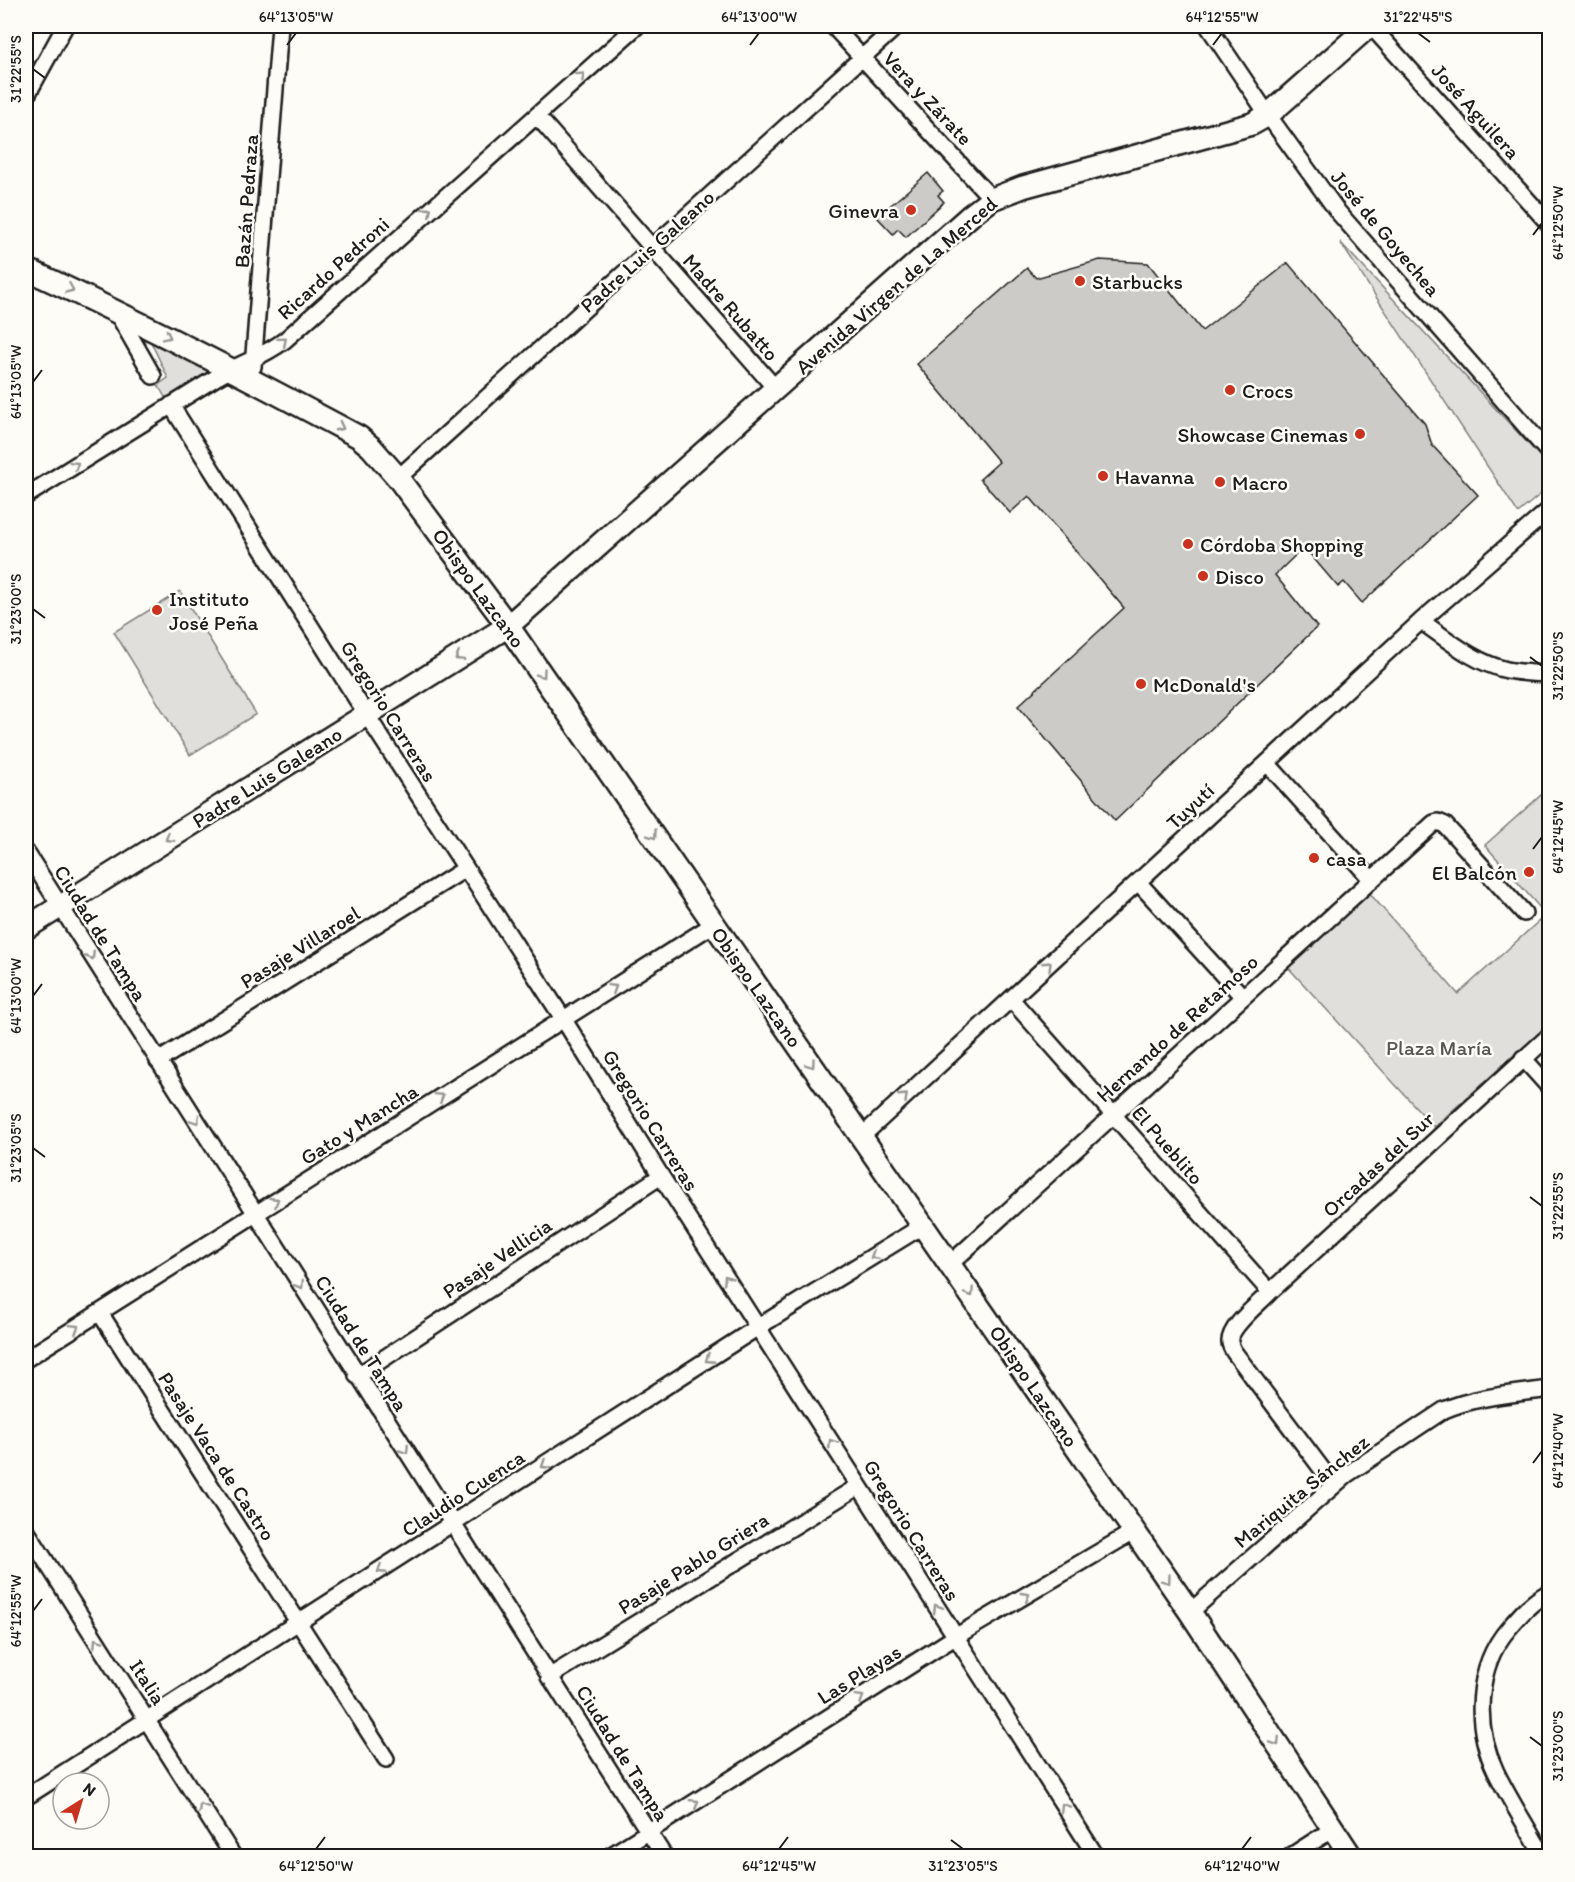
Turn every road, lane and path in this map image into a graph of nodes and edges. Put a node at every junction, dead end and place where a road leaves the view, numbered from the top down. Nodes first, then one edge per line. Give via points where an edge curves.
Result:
1 (65, 26) edge
2 (280, 26) edge
3 (637, 26) edge
4 (833, 26) edge
5 (897, 26) edge
6 (1208, 26) edge
7 (1370, 26) edge
8 (862, 57) junction
9 (26, 98) edge
10 (1268, 115) junction
11 (537, 116) junction
12 (992, 199) junction
13 (1550, 225) edge
14 (652, 247) junction
15 (26, 269) edge
16 (115, 310) junction
17 (245, 368) junction
18 (153, 376) dead end
19 (776, 389) junction
20 (171, 405) junction
21 (1550, 454) edge
22 (398, 478) junction
23 (26, 496) edge
24 (1550, 509) edge
25 (1421, 621) junction
26 (508, 626) junction
27 (1550, 674) edge
28 (366, 714) junction
29 (1267, 763) junction
30 (26, 852) edge
31 (465, 869) junction
32 (1372, 880) junction
33 (1138, 882) junction
34 (59, 907) junction
35 (1524, 913) dead end
36 (714, 924) junction
37 (26, 928) edge
38 (1243, 997) junction
39 (1011, 999) junction
40 (564, 1020) junction
41 (1550, 1035) edge
42 (1523, 1059) junction
43 (158, 1061) junction
44 (1550, 1088) edge
45 (1113, 1114) junction
46 (861, 1137) junction
47 (661, 1176) junction
48 (255, 1213) junction
49 (924, 1225) junction
50 (950, 1264) junction
51 (1270, 1292) junction
52 (100, 1313) junction
53 (758, 1328) junction
54 (26, 1359) edge
55 (357, 1376) junction
56 (1550, 1389) edge
57 (1334, 1485) junction
58 (859, 1486) junction
59 (453, 1524) junction
60 (26, 1530) edge
61 (1133, 1533) junction
62 (1550, 1592) edge
63 (1190, 1612) junction
64 (299, 1622) junction
65 (956, 1638) junction
66 (549, 1677) junction
67 (147, 1720) junction
68 (386, 1758) dead end
69 (26, 1797) edge
70 (1333, 1829) junction
71 (648, 1833) junction
72 (233, 1857) edge
73 (610, 1857) edge
74 (664, 1857) edge
75 (1096, 1857) edge
76 (1291, 1857) edge
77 (1351, 1857) edge
78 (1543, 1857) edge

1 - 9 street
2 - 17 street, Bazán Pedraza
11 -> 3 street, Ricardo Pedroni
4 - 8 street, Vera y Zárate
5 - 8 street, Padre Luis Galeano
6 - 10 street, José de Goyechea
7 - 10 main road, Avenida Virgen de La Merced
7 - 13 street, José Aguilera
8 - 12 street, Vera y Zárate
8 - 14 street, Padre Luis Galeano
10 - 12 main road, Avenida Virgen de La Merced via 1252,124
10 - 21 street, José de Goyechea via 1338,212
11 - 14 street, Madre Rubatto
17 -> 11 street, Ricardo Pedroni via 285,340
12 - 19 main road, Avenida Virgen de La Merced
14 - 19 street, Madre Rubatto
14 - 22 street, Padre Luis Galeano
15 -> 16 main road, Obispo Lazcano
16 -> 17 main road, Obispo Lazcano
16 - 18 street
17 - 20 street, Ricardo Pedroni
17 -> 22 main road, Obispo Lazcano via 359,437
19 - 26 main road, Avenida Virgen de La Merced
23 -> 20 street, Ricardo Pedroni
20 - 28 street, Gregorio Carreras
22 - 26 main road, Obispo Lazcano
24 - 25 street, Tuyutí
25 - 27 street via 1484,662 1506,670
25 - 29 street, Tuyutí
26 -> 28 main road, Padre Luis Galeano
26 -> 36 main road, Obispo Lazcano
28 - 31 street, Gregorio Carreras
28 -> 34 main road, Padre Luis Galeano
29 - 32 street
29 - 33 street, Tuyutí
30 - 34 street, Ciudad de Tampa
31 - 40 street, Gregorio Carreras
31 - 43 street, Pasaje Villaroel
32 - 35 street, Hernando de Retamoso via 1438,822 1445,825
32 - 38 street, Hernando de Retamoso
33 - 38 street
39 -> 33 street, Tuyutí
34 - 37 main road, Padre Luis Galeano
34 -> 43 street, Ciudad de Tampa
40 -> 36 street, Gato y Mancha
36 -> 46 main road, Obispo Lazcano
38 - 45 street, Hernando de Retamoso
39 - 45 street, El Pueblito
46 -> 39 street, Tuyutí
40 - 47 street, Gregorio Carreras
48 -> 40 street, Gato y Mancha
41 - 42 street, Orcadas del Sur
42 - 44 street
42 - 51 street, Orcadas del Sur
43 -> 48 street, Ciudad de Tampa
45 - 50 street, Hernando de Retamoso
45 - 51 street, El Pueblito
46 - 49 main road, Obispo Lazcano
53 -> 47 street, Gregorio Carreras
47 - 55 street, Pasaje Vellicia
48 - 52 street, Gato y Mancha
48 -> 55 street, Ciudad de Tampa
49 - 50 main road, Obispo Lazcano
49 -> 53 street, Claudio Cuenca
50 -> 61 main road, Obispo Lazcano
51 - 57 street, Orcadas del Sur via 1237,1326 1230,1343
54 -> 52 street, Gato y Mancha
52 - 64 street, Pasaje Vaca de Castro
58 -> 53 street, Gregorio Carreras
53 -> 59 street, Claudio Cuenca
55 -> 59 street, Ciudad de Tampa
56 - 57 street, Mariquita Sánchez via 1457,1404
57 - 63 street, Mariquita Sánchez
65 -> 58 street, Gregorio Carreras
58 - 66 street, Pasaje Pablo Griera
59 -> 64 street, Claudio Cuenca
59 - 66 street, Ciudad de Tampa
67 -> 60 street, Italia
61 -> 63 main road, Obispo Lazcano
65 -> 61 street, Las Playas
62 - 78 street via 1531,1605 1505,1633 1488,1666 1481,1700 1486,1741 1495,1770
63 -> 70 main road, Obispo Lazcano
64 - 67 street, Claudio Cuenca
64 - 68 street, Pasaje Vaca de Castro
71 -> 65 street, Las Playas
75 -> 65 street, Gregorio Carreras
66 - 71 street, Ciudad de Tampa
67 - 69 street, Claudio Cuenca
72 -> 67 street, Italia
70 - 76 street
70 - 77 main road, Obispo Lazcano
71 - 73 street, Las Playas
71 - 74 street, Ciudad de Tampa

